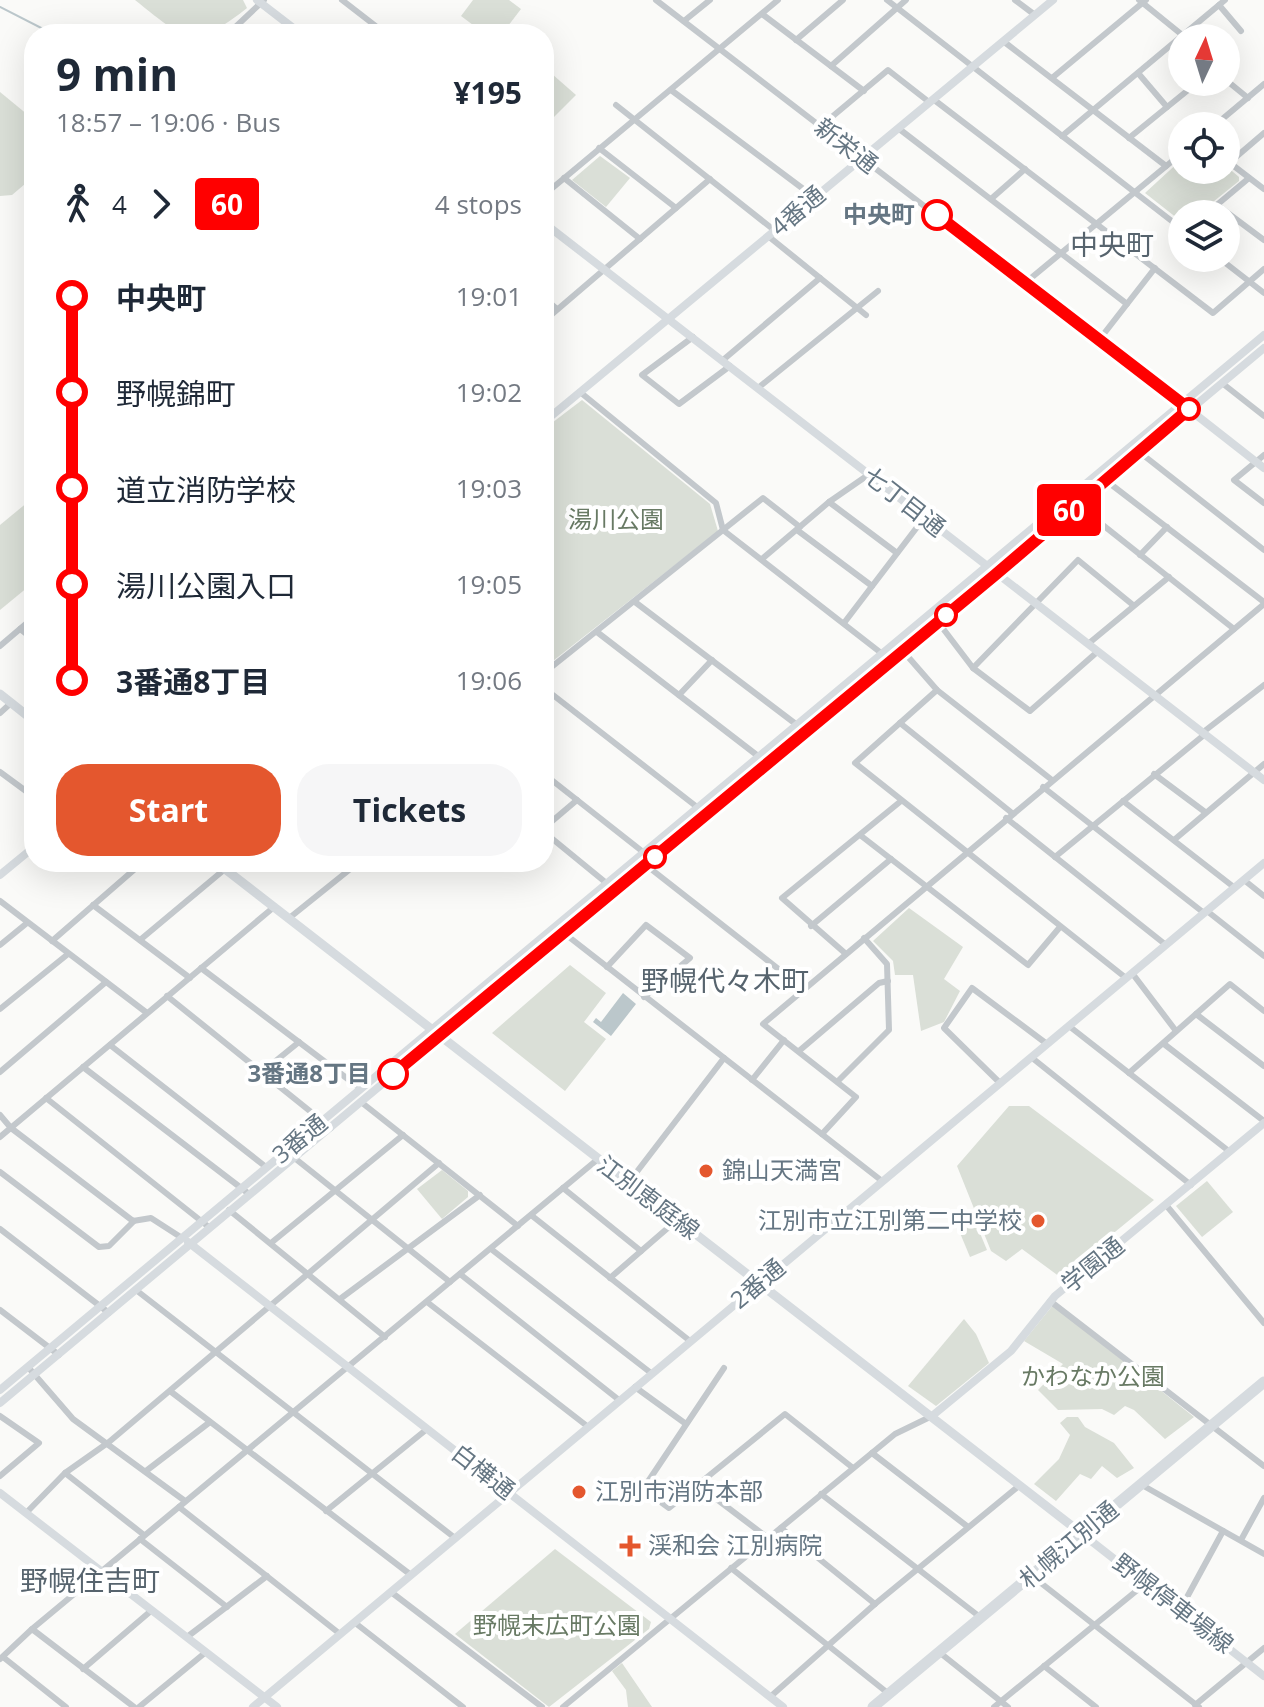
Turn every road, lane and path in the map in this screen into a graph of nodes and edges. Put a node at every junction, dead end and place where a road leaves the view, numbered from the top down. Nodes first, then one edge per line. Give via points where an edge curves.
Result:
1 (344, 0) edge
2 (656, 0) edge
3 (710, 0) edge
4 (778, 0) edge
5 (843, 0) edge
6 (887, 0) edge
7 (906, 0) edge
8 (1015, 0) edge
9 (1053, 0) edge
10 (261, 1) edge
11 (1142, 1) edge
12 (1222, 2) edge
13 (897, 8) junction
14 (762, 14) junction
15 (1035, 15) junction
16 (684, 21) junction
17 (238, 24) edge
18 (289, 24) edge
19 (374, 24) edge
20 (1169, 24) edge
21 (1198, 24) edge
22 (1241, 31) dead end
23 (796, 40) junction
24 (1003, 41) junction
25 (720, 49) junction
26 (1168, 50) edge
27 (831, 66) junction
28 (972, 66) junction
29 (1138, 73) junction
30 (1052, 78) junction
31 (1264, 84) edge
32 (671, 90) junction
33 (864, 91) junction
34 (1240, 91) edge
35 (1181, 96) edge
36 (1248, 98) junction
37 (931, 101) junction
38 (616, 105) dead end
39 (1167, 107) junction
40 (1093, 110) junction
41 (1231, 112) edge
42 (635, 119) junction
43 (821, 126) junction
44 (898, 128) junction
45 (1263, 135) edge
46 (1062, 136) junction
47 (1129, 138) junction
48 (599, 148) junction
49 (1240, 152) edge
50 (861, 158) junction
51 (1166, 166) joint
52 (1025, 169) junction
53 (1240, 171) edge
54 (564, 178) junction
55 (1249, 178) junction
56 (710, 179) junction
57 (554, 186) edge
58 (1264, 189) edge
59 (1134, 192) junction
60 (814, 197) junction
61 (991, 199) junction
62 (1223, 200) edge
63 (676, 208) junction
64 (1168, 218) edge
65 (1240, 222) edge
66 (1097, 223) junction
67 (554, 230) edge
68 (771, 233) junction
69 (640, 239) junction
70 (1264, 240) edge
71 (1062, 253) junction
72 (604, 268) junction
73 (1155, 268) junction
74 (1264, 269) edge
75 (1236, 272) edge
76 (820, 278) junction
77 (1249, 282) junction
78 (1025, 283) junction
79 (878, 291) dead end
80 (1264, 293) edge
81 (1127, 304) junction
82 (554, 306) edge
83 (856, 307) junction
84 (557, 309) junction
85 (554, 312) edge
86 (866, 315) dead end
87 (669, 318) junction
88 (1264, 335) edge
89 (693, 337) junction
90 (1099, 340) junction
91 (1263, 350) edge
92 (726, 363) junction
93 (1222, 383) junction
94 (758, 388) junction
95 (580, 392) junction
96 (1185, 407) junction
97 (554, 414) edge
98 (1264, 416) edge
99 (1138, 451) junction
100 (1261, 461) edge
101 (868, 475) junction
102 (1104, 479) junction
103 (1072, 501) junction
104 (829, 502) junction
105 (1264, 503) edge
106 (924, 518) junction
107 (1167, 527) junction
108 (798, 528) junction
109 (723, 530) junction
110 (1264, 550) edge
111 (897, 553) junction
112 (1140, 555) junction
113 (762, 559) junction
114 (987, 568) junction
115 (995, 575) junction
116 (1169, 577) junction
117 (872, 586) junction
118 (635, 602) junction
119 (1033, 603) junction
120 (1264, 603) edge
121 (1133, 605) junction
122 (938, 622) junction
123 (844, 623) junction
124 (24, 626) edge
125 (20, 629) junction
126 (1234, 629) junction
127 (24, 632) edge
128 (597, 632) junction
129 (1088, 644) junction
130 (0, 646) edge
131 (903, 651) junction
132 (1096, 653) junction
133 (883, 654) junction
134 (712, 660) junction
135 (891, 660) junction
136 (554, 665) edge
137 (973, 668) junction
138 (1264, 685) edge
139 (937, 690) junction
140 (0, 694) edge
141 (679, 695) junction
142 (1152, 695) junction
143 (554, 696) edge
144 (11, 703) junction
145 (0, 713) edge
146 (24, 713) edge
147 (900, 723) junction
148 (796, 725) junction
149 (805, 731) junction
150 (1203, 734) junction
151 (758, 756) junction
152 (1264, 764) edge
153 (1254, 772) junction
154 (1154, 774) junction
155 (2, 777) edge
156 (1052, 780) junction
157 (1264, 780) edge
158 (554, 782) edge
159 (1043, 787) junction
160 (24, 791) edge
161 (577, 800) junction
162 (901, 801) junction
163 (1123, 801) junction
164 (697, 807) junction
165 (1205, 812) junction
166 (1009, 816) junction
167 (554, 821) edge
168 (1093, 825) junction
169 (860, 835) junction
170 (554, 838) edge
171 (1174, 840) junction
172 (645, 850) junction
173 (965, 853) junction
174 (24, 855) edge
175 (636, 857) junction
176 (1055, 857) junction
177 (891, 859) junction
178 (648, 862) junction
179 (1264, 863) edge
180 (131, 872) edge
181 (221, 872) edge
182 (229, 872) edge
183 (347, 872) edge
184 (0, 875) edge
185 (1244, 880) junction
186 (606, 882) junction
187 (925, 887) junction
188 (1235, 888) junction
189 (614, 890) junction
190 (1264, 896) edge
191 (0, 901) edge
192 (93, 905) junction
193 (274, 907) junction
194 (1205, 912) junction
195 (288, 919) junction
196 (27, 923) junction
197 (811, 926) junction
198 (1060, 927) junction
199 (558, 929) junction
200 (864, 938) junction
201 (140, 940) junction
202 (52, 941) junction
203 (0, 945) edge
204 (1166, 945) junction
205 (68, 954) junction
206 (846, 954) junction
207 (1264, 956) edge
208 (607, 967) junction
209 (201, 968) junction
210 (1129, 976) junction
211 (190, 978) junction
212 (888, 981) junction
213 (106, 982) junction
214 (804, 989) junction
215 (167, 996) junction
216 (644, 997) junction
217 (0, 1009) edge
218 (1264, 1011) edge
219 (147, 1013) junction
220 (1196, 1014) junction
221 (1069, 1026) junction
222 (434, 1031) junction
223 (1176, 1031) junction
224 (784, 1040) junction
225 (299, 1042) junction
226 (1047, 1044) junction
227 (1164, 1044) junction
228 (110, 1045) junction
229 (799, 1051) junction
230 (1031, 1057) junction
231 (724, 1058) junction
232 (1264, 1066) edge
233 (83, 1067) junction
234 (0, 1072) edge
235 (262, 1072) junction
236 (1129, 1073) junction
237 (752, 1080) junction
238 (838, 1081) junction
239 (1000, 1083) junction
240 (361, 1089) junction
241 (46, 1098) junction
242 (361, 1102) junction
243 (0, 1115) edge
244 (1264, 1122) edge
245 (327, 1124) junction
246 (11, 1128) junction
247 (822, 1134) junction
248 (403, 1135) junction
249 (0, 1137) edge
250 (1230, 1152) junction
251 (290, 1155) junction
252 (598, 1159) junction
253 (439, 1163) junction
254 (266, 1167) junction
255 (0, 1172) edge
256 (882, 1181) junction
257 (629, 1182) junction
258 (1191, 1185) junction
259 (240, 1187) junction
260 (563, 1188) junction
261 (333, 1191) junction
262 (249, 1194) junction
263 (480, 1195) junction
264 (1166, 1205) junction
265 (229, 1210) junction
266 (531, 1215) junction
267 (677, 1220) junction
268 (134, 1221) junction
269 (202, 1221) junction
270 (370, 1222) junction
271 (518, 1226) junction
272 (210, 1228) junction
273 (0, 1229) edge
274 (182, 1238) junction
275 (271, 1243) junction
276 (191, 1245) junction
277 (405, 1249) junction
278 (491, 1249) junction
279 (641, 1251) junction
280 (308, 1273) junction
281 (460, 1274) junction
282 (610, 1278) junction
283 (450, 1282) junction
284 (760, 1283) junction
285 (136, 1290) junction
286 (340, 1299) junction
287 (1050, 1301) junction
288 (427, 1302) junction
289 (100, 1306) junction
290 (270, 1306) junction
291 (0, 1310) edge
292 (109, 1313) junction
293 (1264, 1323) edge
294 (385, 1337) junction
295 (690, 1341) junction
296 (50, 1348) junction
297 (215, 1353) junction
298 (59, 1355) junction
299 (28, 1367) junction
300 (348, 1367) junction
301 (724, 1368) dead end
302 (36, 1373) junction
303 (651, 1373) junction
304 (1264, 1382) edge
305 (635, 1387) junction
306 (0, 1390) edge
307 (170, 1391) junction
308 (619, 1400) junction
309 (0, 1403) edge
310 (293, 1413) junction
311 (0, 1416) edge
312 (932, 1416) junction
313 (210, 1422) junction
314 (686, 1424) junction
315 (1212, 1425) junction
316 (587, 1426) junction
317 (427, 1429) junction
318 (109, 1442) junction
319 (247, 1451) junction
320 (872, 1453) junction
321 (1264, 1455) edge
322 (1257, 1460) junction
323 (1264, 1466) edge
324 (853, 1468) junction
325 (146, 1471) junction
326 (65, 1473) junction
327 (372, 1474) junction
328 (0, 1476) edge
329 (1142, 1484) junction
330 (698, 1485) junction
331 (1020, 1485) junction
332 (509, 1492) junction
333 (0, 1493) edge
334 (821, 1494) junction
335 (1264, 1498) edge
336 (185, 1501) junction
337 (179, 1507) junction
338 (326, 1511) junction
339 (26, 1513) junction
340 (968, 1527) junction
341 (781, 1528) junction
342 (1223, 1531) junction
343 (1081, 1533) junction
344 (142, 1537) junction
345 (455, 1538) junction
346 (768, 1538) junction
347 (1241, 1540) junction
348 (1264, 1554) edge
349 (731, 1568) junction
350 (917, 1569) junction
351 (101, 1571) junction
352 (411, 1575) junction
353 (267, 1576) junction
354 (1032, 1576) junction
355 (1146, 1583) junction
356 (391, 1592) junction
357 (875, 1604) junction
358 (227, 1607) junction
359 (152, 1610) junction
360 (1180, 1610) junction
361 (981, 1617) junction
362 (670, 1618) junction
363 (354, 1622) junction
364 (1094, 1625) junction
365 (32, 1629) junction
366 (340, 1634) junction
367 (187, 1637) junction
368 (830, 1646) junction
369 (1264, 1648) edge
370 (206, 1652) junction
371 (939, 1652) junction
372 (1, 1658) edge
373 (1247, 1662) junction
374 (1044, 1666) junction
375 (83, 1669) junction
376 (1264, 1676) edge
377 (889, 1694) junction
378 (265, 1697) junction
379 (770, 1697) junction
380 (1001, 1701) junction
381 (1195, 1706) edge
382 (66, 1707) edge
383 (137, 1707) edge
384 (253, 1707) edge
385 (277, 1707) edge
386 (463, 1707) edge
387 (542, 1707) edge
388 (563, 1707) edge
389 (783, 1707) edge
390 (873, 1707) edge
391 (994, 1707) edge
392 (1008, 1707) edge
393 (1096, 1707) edge

1 - 19 street
2 - 16 street, 新栄通
3 - 16 street
4 - 14 street
5 - 23 street
6 - 13 street
7 - 13 street
8 - 15 street
9 - 15 street, 4番通
10 - 17 street
10 - 18 street
11 - 20 street
11 - 30 street
12 - 21 street
12 - 22 street
13 - 27 street
13 - 28 street
14 - 23 street
14 - 25 street
15 - 24 street, 4番通
16 - 25 street, 新栄通
23 - 27 street
24 - 28 street, 4番通
24 - 30 street
25 - 32 street
25 - 43 street, 新栄通
26 - 29 street
27 - 33 street
28 - 37 street, 4番通
28 - 46 street
29 - 39 street
29 - 40 street
30 - 40 street
31 - 36 street
32 - 42 street
32 - 60 street
33 - 37 street via 888,70
33 - 43 street
34 - 36 street
35 - 39 street
36 - 41 street
37 - 44 street, 4番通
37 - 52 street
38 - 42 street
39 - 47 street
40 - 46 street
40 - 47 street
42 - 48 street
42 - 56 street
43 - 50 street, 新栄通
44 - 50 street, 4番通
44 - 61 street
45 - 49 street
46 - 59 street
47 - 51 street
48 - 54 street
48 - 63 street
50 - 60 street, 4番通
50 - 78 street, 新栄通
51 - 59 street
52 - 61 street
52 - 66 street
53 - 55 street
54 - 57 street
54 - 69 street
55 - 58 street
55 - 62 street
56 - 63 street
56 - 68 street
59 - 64 street
59 - 66 street
60 - 68 street, 4番通
61 - 71 street
63 - 69 street
65 - 70 street
66 - 71 street
66 - 73 street
67 - 72 street, 七丁目通
68 - 76 street
68 - 87 street, 4番通
69 - 72 street
71 - 78 street
71 - 81 street
72 - 84 street
72 - 87 street, 七丁目通
73 - 77 street via 1213,313
73 - 81 street
74 - 77 street
75 - 77 street
76 - 83 street
76 - 92 street
77 - 80 street
78 - 90 street, 新栄通
79 - 83 street
81 - 90 street
82 - 84 street
83 - 86 street
83 - 94 street
84 - 85 street
87 - 89 street, 七丁目通
87 - 95 street, 4番通
88 - 96 street, 3番通
89 - 92 street, 七丁目通
89 - 92 street via 642,375 679,404
90 - 96 street, 新栄通
91 - 93 street, 3番通
92 - 94 street, 七丁目通
93 - 96 street, 3番通
93 - 98 street
94 - 101 street, 七丁目通
95 - 97 street, 4番通
95 - 109 street via 716,503
96 - 99 street, 3番通
96 - 100 street, 新栄通
96 - 103 street, 3番通
99 - 102 street, 3番通
99 - 110 street
100 - 105 street via 1234,480
101 - 104 street
101 - 106 street, 七丁目通
102 - 103 street, 3番通
102 - 107 street
103 - 112 street
103 - 114 street, 3番通
103 - 115 street, 3番通
104 - 108 street
104 - 111 street
106 - 111 street
106 - 114 street, 七丁目通
107 - 112 street
107 - 120 street
108 - 109 street via 763,498
108 - 113 street
108 - 117 street
109 - 113 street
109 - 118 street
111 - 117 street
112 - 116 street
113 - 123 street
114 - 115 street, 七丁目通
114 - 133 street, 3番通
115 - 119 street, 七丁目通
115 - 122 street, 3番通
116 - 121 street
116 - 126 street
117 - 123 street
118 - 128 street
118 - 134 street
119 - 121 street via 1078,560
119 - 129 street, 七丁目通
119 - 137 street
120 - 126 street
121 - 129 street
122 - 131 street, 3番通
122 - 137 street
123 - 133 street
124 - 125 street
125 - 127 street
125 - 130 street
126 - 142 street
128 - 136 street
128 - 141 street
129 - 132 street, 七丁目通
131 - 135 street, 3番通
131 - 139 street
132 - 137 street via 1030,711
132 - 142 street, 七丁目通
133 - 135 street
133 - 148 street, 3番通
134 - 141 street
134 - 148 street
135 - 149 street, 3番通
138 - 150 street
139 - 147 street
139 - 156 street
140 - 144 main road
141 - 151 street
142 - 150 street, 七丁目通
142 - 156 street
143 - 164 street
144 - 145 street
144 - 146 main road
147 - 162 street via 855,763
147 - 166 street
148 - 149 street
148 - 151 street, 3番通
149 - 178 street, 3番通
150 - 153 street, 七丁目通
150 - 154 street
151 - 164 street, 3番通
152 - 153 street
153 - 157 street, 七丁目通
153 - 165 street
154 - 163 street
154 - 165 street
155 - 160 street
156 - 159 street
158 - 161 street
159 - 166 street
159 - 168 street
161 - 167 street
161 - 172 street
162 - 169 street
162 - 173 street
163 - 168 street
163 - 171 street
164 - 172 street, 3番通
165 - 171 street
166 - 173 street
166 - 176 street
168 - 176 street
168 - 194 street
169 - 177 street
169 - 197 street via 783,893 783,902
170 - 186 street
171 - 188 street
172 - 175 street, 3番通
172 - 178 street
173 - 187 street
173 - 198 street
174 - 184 street
175 - 178 street
175 - 186 street, 3番通
176 - 204 street
177 - 187 street
177 - 197 street
178 - 189 street, 3番通
178 - 214 street
179 - 185 street, 2番通
180 - 192 street
181 - 201 street
182 - 193 main road, 江別恵庭線
183 - 195 street
185 - 188 street, 2番通
185 - 190 street
186 - 189 street
186 - 199 street, 3番通
187 - 198 street via 1028,965
187 - 200 street
188 - 194 street, 2番通
189 - 199 street, 3番通
191 - 196 street
192 - 201 street
192 - 202 street
193 - 195 main road, 江別恵庭線
193 - 209 street
194 - 204 street, 2番通
194 - 207 street
195 - 222 main road, 江別恵庭線
196 - 202 street
196 - 203 street
197 - 206 street
198 - 210 street
199 - 208 street
199 - 222 street, 3番通
200 - 206 street
200 - 212 street via 887,964
201 - 211 street
202 - 205 street
204 - 210 street, 2番通
205 - 213 street
205 - 217 street
206 - 214 street
208 - 216 street
208 - 216 street via 646,925 690,958
209 - 211 street
209 - 225 street
210 - 221 street, 2番通
210 - 223 street
211 - 215 street
212 - 229 street
212 - 238 street via 889,1030
213 - 219 street
213 - 234 street
214 - 224 street via 763,1024
215 - 219 street
215 - 235 street
216 - 231 street
218 - 220 street via 1230,984
219 - 228 street
220 - 223 street
220 - 232 street
221 - 226 street, 2番通
221 - 236 street
222 - 240 street, 3番通
222 - 242 street, 3番通
222 - 252 main road, 江別恵庭線
223 - 227 street
224 - 229 street
224 - 237 street
225 - 235 street
225 - 240 street
226 - 230 street, 2番通
226 - 239 street via 972,988 944,1028
227 - 236 street
227 - 244 street
228 - 233 street
228 - 254 street
229 - 238 street
230 - 239 street, 2番通
230 - 258 street
231 - 237 street
231 - 257 street
233 - 241 street
233 - 259 street
235 - 245 street
236 - 250 street
237 - 247 street
238 - 247 street via 856,1097
239 - 256 street, 2番通
240 - 245 street, 3番通
241 - 246 street
241 - 269 street
242 - 245 street, 3番通
242 - 248 street
243 - 246 street
244 - 250 street, 学園通
245 - 251 street, 3番通
246 - 249 street
246 - 268 street
247 - 256 street
248 - 253 street
248 - 261 street
250 - 258 street, 学園通
251 - 254 street, 3番通
251 - 261 street
251 - 262 street, 3番通
252 - 257 main road, 江別恵庭線
252 - 260 street
253 - 263 street
253 - 270 street
254 - 259 street, 3番通
255 - 268 street via 99,1247 109,1246
256 - 284 street, 2番通
257 - 267 main road, 江別恵庭線
258 - 264 street, 学園通
259 - 262 street
259 - 269 street, 3番通
260 - 266 street
260 - 279 street
261 - 270 street
261 - 275 street
262 - 265 street, 3番通
263 - 271 street
263 - 277 street
264 - 287 street, 学園通
264 - 293 street
265 - 272 street, 3番通
265 - 275 street
266 - 271 street
266 - 282 street
267 - 279 street
267 - 284 main road, 江別恵庭線
268 - 274 street via 151,1218
269 - 272 street
269 - 274 street, 3番通
270 - 277 street
270 - 280 street
271 - 278 street
272 - 276 street, 3番通
273 - 289 street
274 - 276 street, 白樺通
274 - 289 street, 3番通
275 - 280 street
276 - 285 street, 3番通
276 - 290 street, 白樺通
277 - 283 street
277 - 286 street
278 - 281 street
278 - 303 street
279 - 282 street
280 - 286 street
280 - 290 street
281 - 283 street
281 - 308 street
282 - 295 street
283 - 288 street
284 - 295 street, 2番通
284 - 312 main road, 江別恵庭線
285 - 292 street, 3番通
285 - 297 street
286 - 294 street
287 - 312 street, 学園通 via 1011,1351
287 - 315 street
288 - 294 street
288 - 316 street
289 - 292 street
289 - 296 street, 3番通
290 - 297 street
290 - 300 street, 白樺通
291 - 296 street
292 - 298 street, 3番通
294 - 300 street
295 - 303 street, 2番通
296 - 298 street
296 - 299 street, 3番通
297 - 307 street
297 - 310 street
298 - 302 street, 3番通
299 - 302 street
299 - 306 street, 3番通
300 - 310 street
300 - 317 street, 白樺通
301 - 314 street
302 - 309 street, 3番通
302 - 318 street via 73,1419
303 - 305 street, 2番通
304 - 315 highway, 札幌江別通
305 - 308 street, 2番通
305 - 314 street
307 - 313 street
307 - 318 street
308 - 316 street, 2番通
310 - 319 street
310 - 327 street
311 - 328 street via 39,1443
312 - 320 street via 895,1434
312 - 331 main road, 江別恵庭線
313 - 319 street
313 - 325 street
314 - 330 street via 643,1489 669,1508
315 - 322 street
315 - 329 highway, 札幌江別通
316 - 332 street, 2番通
317 - 327 street
317 - 332 street, 白樺通
318 - 325 street
318 - 326 street
319 - 336 street
319 - 338 street
320 - 324 street
320 - 340 street
321 - 322 street
322 - 323 street
324 - 330 street via 785,1414
324 - 334 street
325 - 336 street
326 - 339 street
326 - 344 street
327 - 338 street
327 - 345 street
329 - 342 street
329 - 343 highway, 札幌江別通
330 - 346 street
331 - 340 street
331 - 343 main road, 江別恵庭線
332 - 345 street, 2番通
332 - 362 street, 白樺通
333 - 339 street
334 - 341 street
334 - 350 street
335 - 347 street
336 - 337 street
337 - 344 street
337 - 353 street
338 - 352 street
339 - 351 street
340 - 350 street
341 - 346 street
341 - 357 street
342 - 347 street
342 - 360 street
343 - 354 highway, 札幌江別通
343 - 355 street, 野幌停車場線
344 - 351 street
344 - 358 street
345 - 352 street, 2番通
346 - 349 street
347 - 348 street
349 - 362 street
349 - 368 street
350 - 357 street
350 - 361 street
351 - 359 street
351 - 365 street
352 - 356 street, 2番通
353 - 358 street
353 - 366 street
354 - 361 highway, 札幌江別通
354 - 364 street
355 - 360 street, 野幌停車場線
355 - 364 street
356 - 363 street, 2番通
356 - 387 street
357 - 368 street
358 - 367 street
359 - 367 street
359 - 375 street
360 - 373 street, 野幌停車場線
361 - 371 highway, 札幌江別通
362 - 379 street, 白樺通
362 - 388 street
363 - 366 street, 2番通
363 - 386 street
364 - 374 street
364 - 381 street
365 - 372 street
365 - 375 street
366 - 378 street, 2番通
367 - 370 street
368 - 377 street
368 - 379 street
369 - 373 street
370 - 378 street
370 - 383 street
371 - 377 highway, 札幌江別通
371 - 380 street
372 - 382 street
373 - 376 street, 野幌停車場線
373 - 381 street
374 - 380 street
374 - 393 street
375 - 383 street
377 - 390 highway, 札幌江別通
378 - 384 street, 2番通
378 - 385 street
379 - 389 street, 白樺通
380 - 391 street
380 - 392 street

